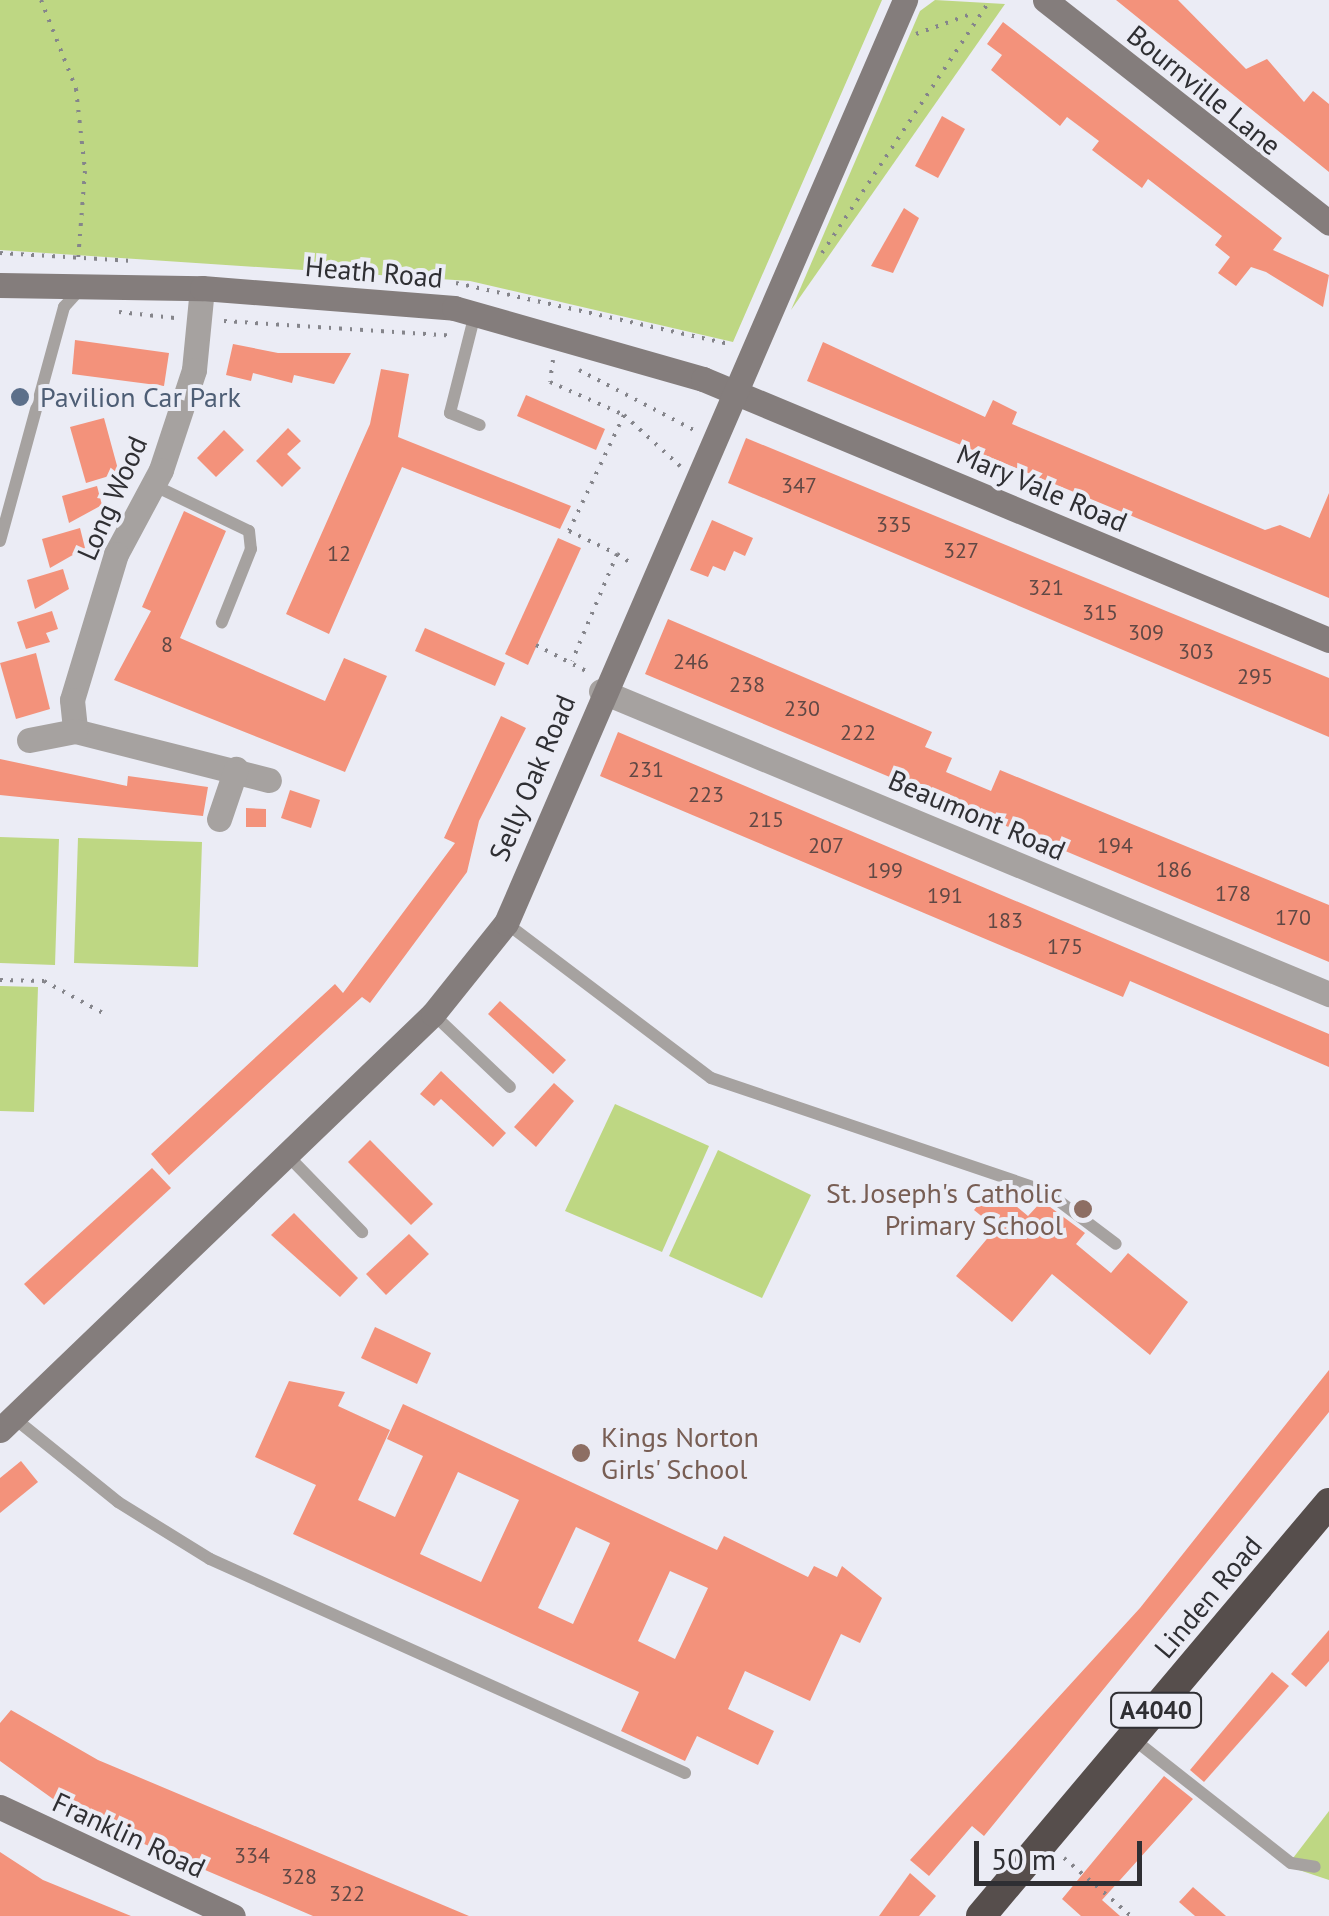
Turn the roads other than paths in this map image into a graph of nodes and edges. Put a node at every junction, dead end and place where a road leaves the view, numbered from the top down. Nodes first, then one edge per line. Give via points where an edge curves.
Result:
1 (905, 0) edge
2 (1045, 0) edge
3 (1329, 223) edge
4 (0, 285) edge
5 (202, 288) junction
6 (73, 292) junction
7 (475, 314) junction
8 (731, 392) junction
9 (480, 425) dead end
10 (154, 485) junction
11 (0, 542) edge
12 (222, 622) dead end
13 (1329, 640) edge
14 (601, 691) junction
15 (75, 730) junction
16 (29, 740) dead end
17 (236, 768) junction
18 (270, 780) dead end
19 (219, 819) dead end
20 (506, 923) junction
21 (1329, 994) edge
22 (433, 1014) junction
23 (510, 1088) dead end
24 (289, 1157) junction
25 (362, 1232) dead end
26 (1116, 1244) dead end
27 (7, 1424) edge
28 (1329, 1502) edge
29 (1132, 1738) junction
30 (685, 1773) dead end
31 (0, 1807) edge
32 (1315, 1867) dead end
33 (233, 1916) edge
34 (981, 1916) edge

1 - 8 street, Selly Oak Road
2 - 3 street, Bournville Lane
4 - 6 street, Heath Road
5 - 6 street, Heath Road
5 - 7 street, Heath Road
5 - 10 street, Long Wood via 202,320
6 - 11 lane
7 - 8 street, Heath Road
7 - 9 lane via 450,413
8 - 13 street, Mary Vale Road
8 - 14 street, Selly Oak Road
10 - 12 lane via 249,532
10 - 15 street, Long Wood via 116,554 72,700
14 - 20 street, Selly Oak Road
14 - 21 street, Beaumont Road
15 - 16 street
15 - 17 street via 89,741 130,742
17 - 18 street
17 - 19 street
20 - 22 street, Selly Oak Road
20 - 26 lane via 711,1078 1023,1182
22 - 23 lane
22 - 24 street, Selly Oak Road
24 - 25 lane
24 - 27 street, Selly Oak Road
27 - 30 lane via 210,1559
28 - 29 highway, Linden Road / A4040
29 - 32 lane via 1291,1862
29 - 34 highway, Linden Road / A4040
31 - 33 street, Franklin Road

